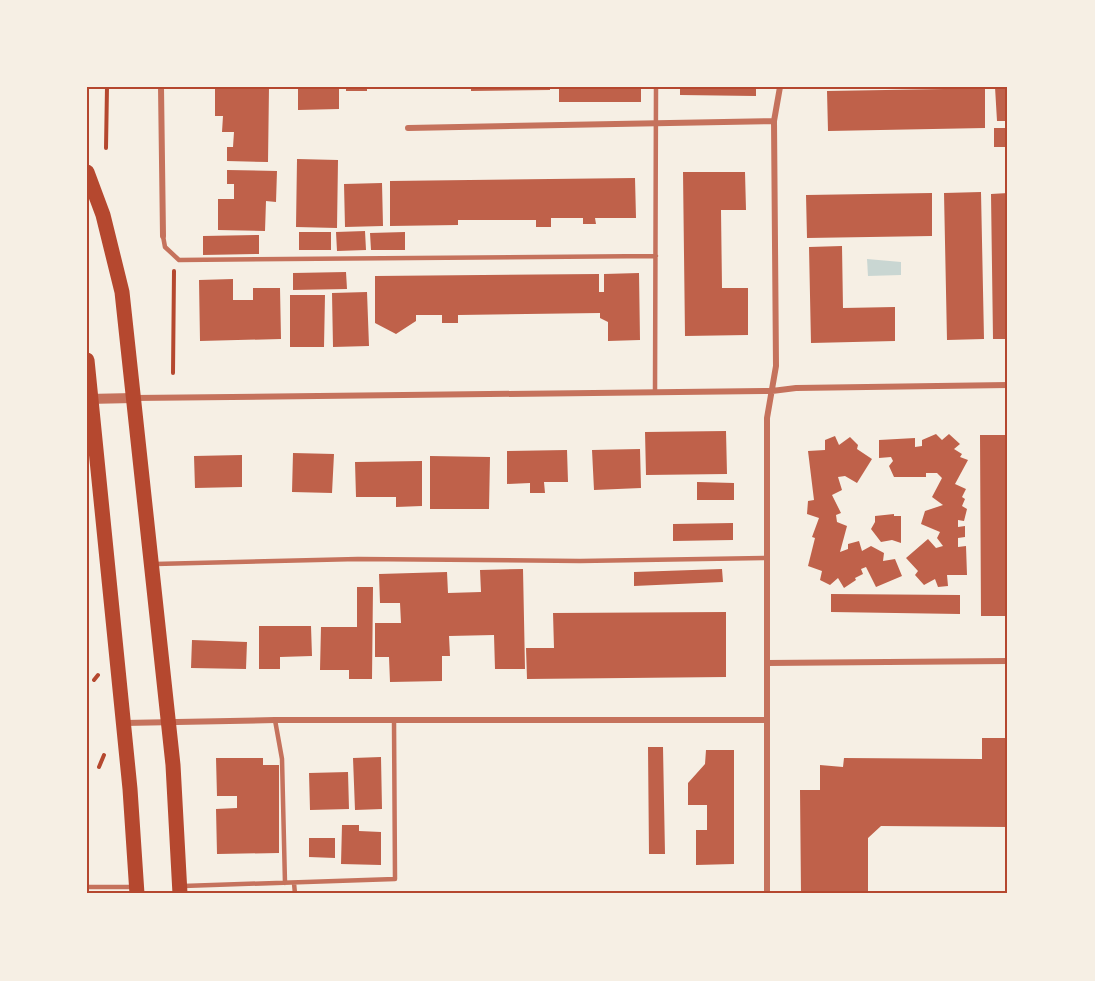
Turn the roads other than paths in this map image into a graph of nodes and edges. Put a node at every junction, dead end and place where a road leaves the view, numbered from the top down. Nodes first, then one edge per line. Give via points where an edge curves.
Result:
1 (161, 87) edge
2 (656, 87) edge
3 (780, 87) edge
4 (774, 121) junction
5 (657, 123) junction
6 (408, 129) dead end
7 (87, 172) edge
8 (162, 236) joint
9 (656, 256) junction
10 (87, 360) edge
11 (1008, 386) edge
12 (772, 391) junction
13 (655, 392) junction
14 (134, 398) junction
15 (89, 399) edge
16 (767, 558) junction
17 (151, 564) junction
18 (1008, 661) edge
19 (767, 663) junction
20 (275, 720) junction
21 (394, 720) junction
22 (767, 720) junction
23 (168, 722) junction
24 (124, 723) junction
25 (285, 883) junction
26 (294, 883) junction
27 (227, 885) junction
28 (87, 887) edge
29 (180, 890) edge
30 (137, 891) edge
31 (228, 894) edge
32 (294, 894) edge
33 (767, 894) edge

1 - 8 street
2 - 5 lane
3 - 4 street
4 - 5 street
4 - 12 street via 776,366
5 - 6 street
5 - 9 lane
7 - 14 main road via 103,215 122,292
8 - 9 lane via 165,247 179,260
9 - 13 lane
10 - 15 main road
11 - 12 street
12 - 13 street
12 - 16 street via 767,418
13 - 14 street
14 - 15 street
14 - 17 main road
15 - 24 main road
16 - 17 lane
16 - 19 street
17 - 23 main road
18 - 19 street
19 - 22 street
20 - 21 street
20 - 23 street
20 - 25 lane via 282,759
21 - 22 street
21 - 26 lane via 395,879
22 - 33 street
23 - 24 street
23 - 29 main road
24 - 30 main road
25 - 26 lane
25 - 27 lane
26 - 32 lane
27 - 29 lane
27 - 31 lane
28 - 30 lane

